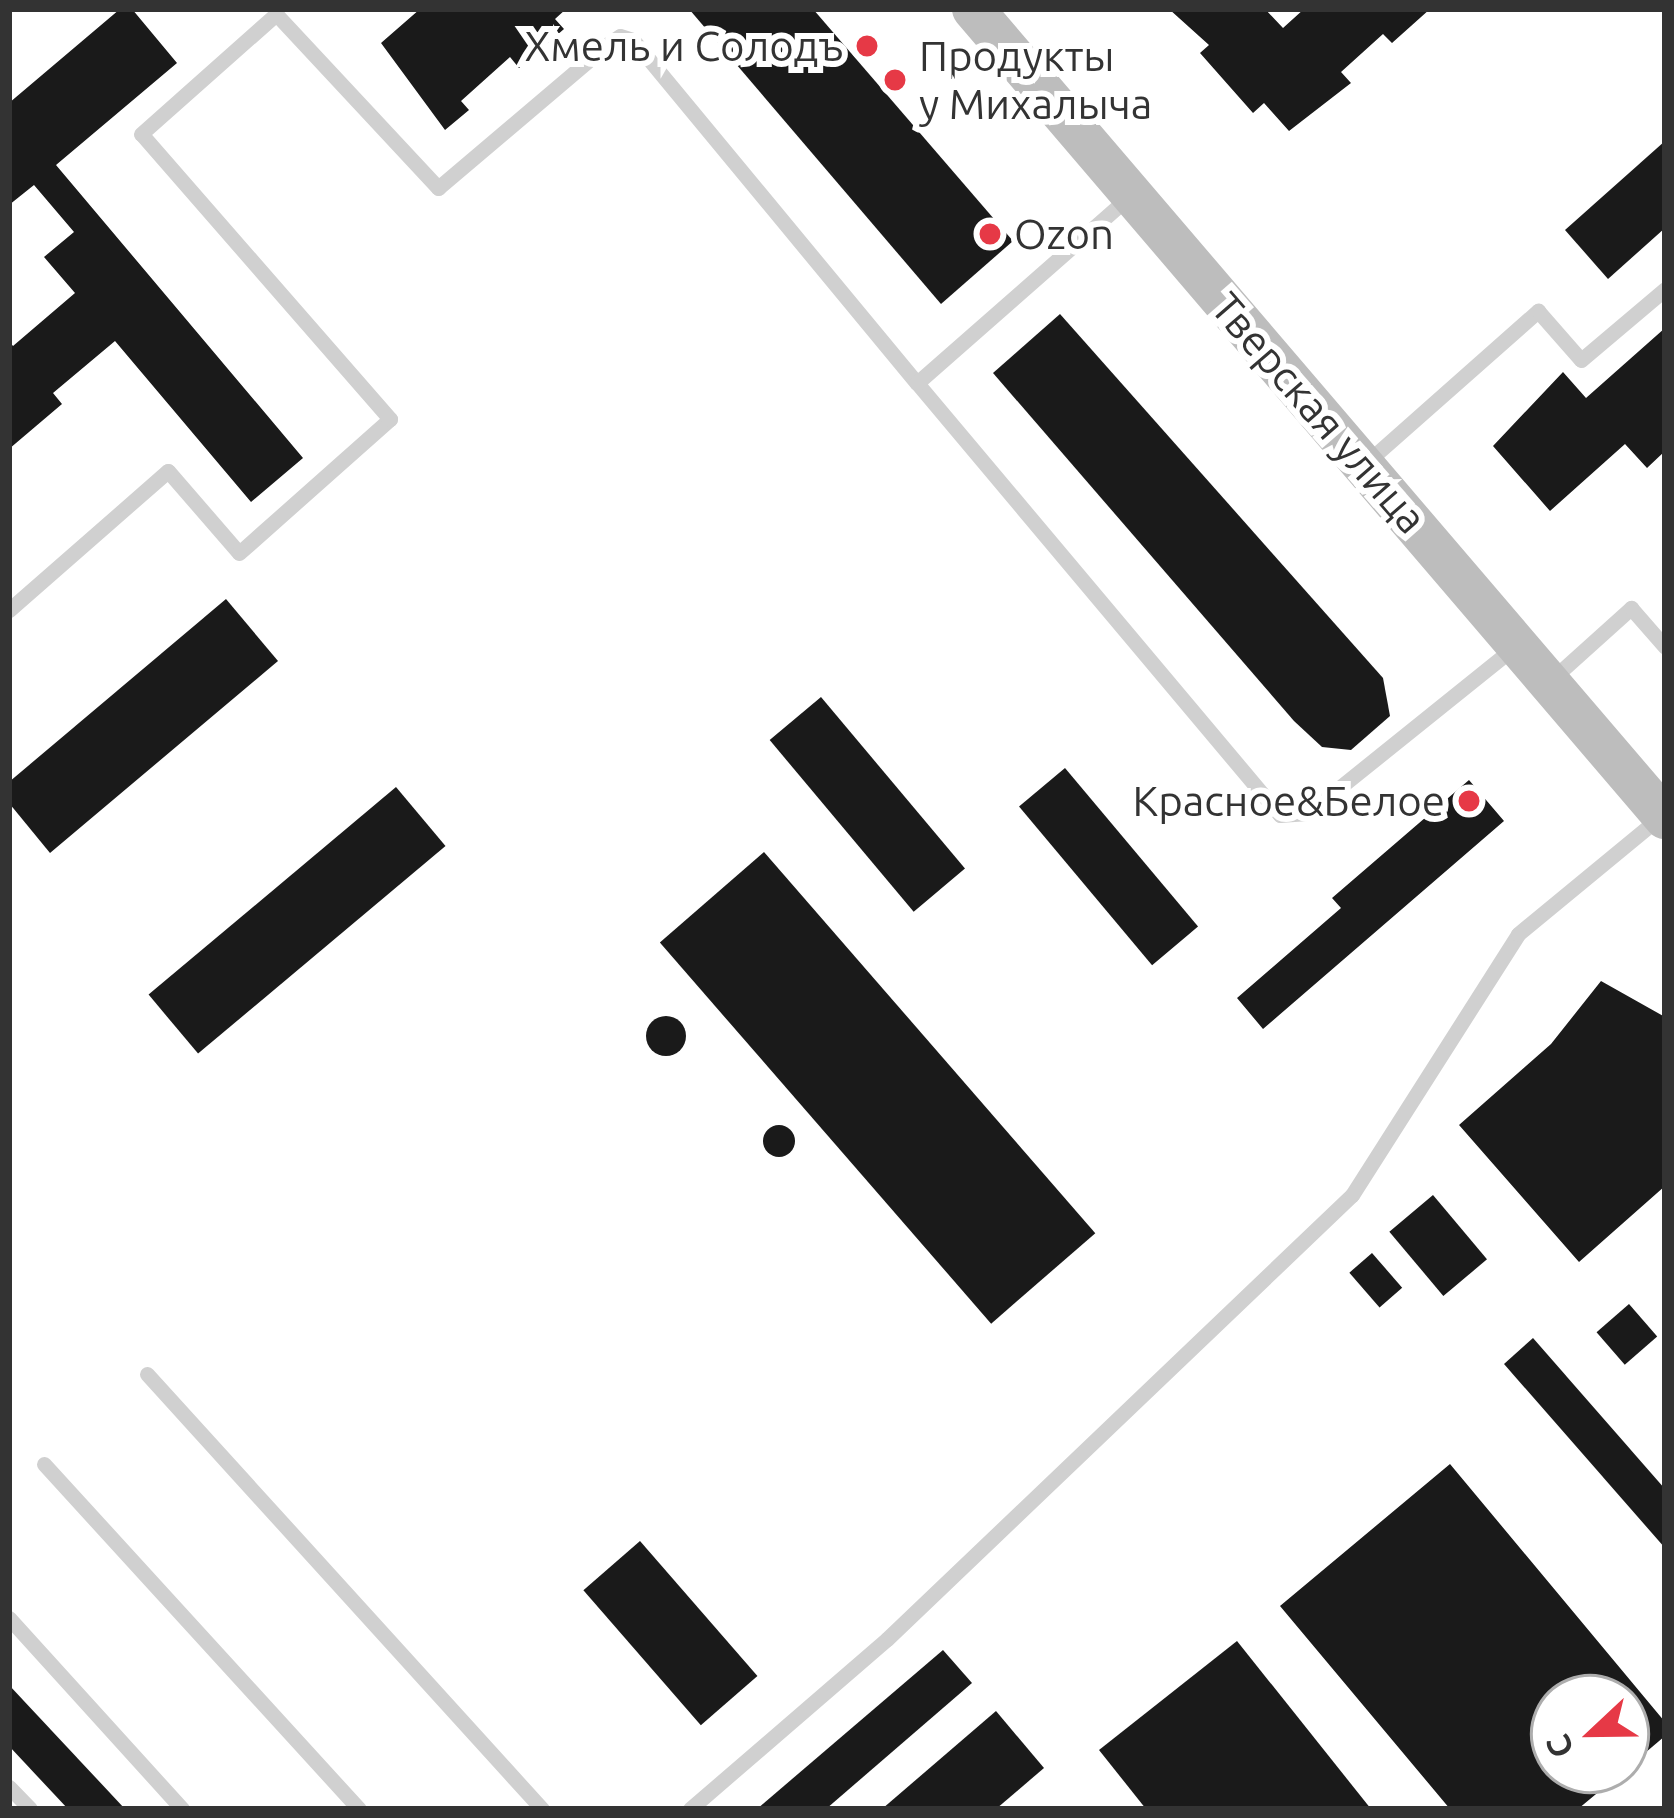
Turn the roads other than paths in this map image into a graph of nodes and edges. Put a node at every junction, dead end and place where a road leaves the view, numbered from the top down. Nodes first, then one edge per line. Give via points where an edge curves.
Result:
1 (988, 14) edge
2 (1132, 194) junction
3 (1665, 289) edge
4 (917, 383) junction
5 (1364, 465) junction
6 (9, 610) edge
7 (1517, 645) junction
8 (1665, 647) edge
9 (1549, 682) junction
10 (1664, 816) edge
11 (147, 1373) dead end
12 (44, 1464) dead end
13 (9, 1618) edge
14 (9, 1787) edge
15 (30, 1809) edge
16 (182, 1809) edge
17 (359, 1809) edge
18 (542, 1809) edge
19 (691, 1809) edge

1 - 2 main road, Тверская улица
2 - 4 lane
2 - 5 main road, Тверская улица
3 - 5 lane via 1581,360 1538,310
4 - 6 lane via 633,40 620,36 608,44 438,188 276,14 141,134 390,419 239,554 168,471
4 - 7 lane via 1280,814 1308,813
5 - 7 main road, Тверская улица
7 - 9 main road, Тверская улица
8 - 9 lane via 1631,608
9 - 10 main road, Тверская улица
10 - 19 lane via 1518,934 1352,1195 886,1639
11 - 18 lane
12 - 17 lane
13 - 16 lane
14 - 15 lane

